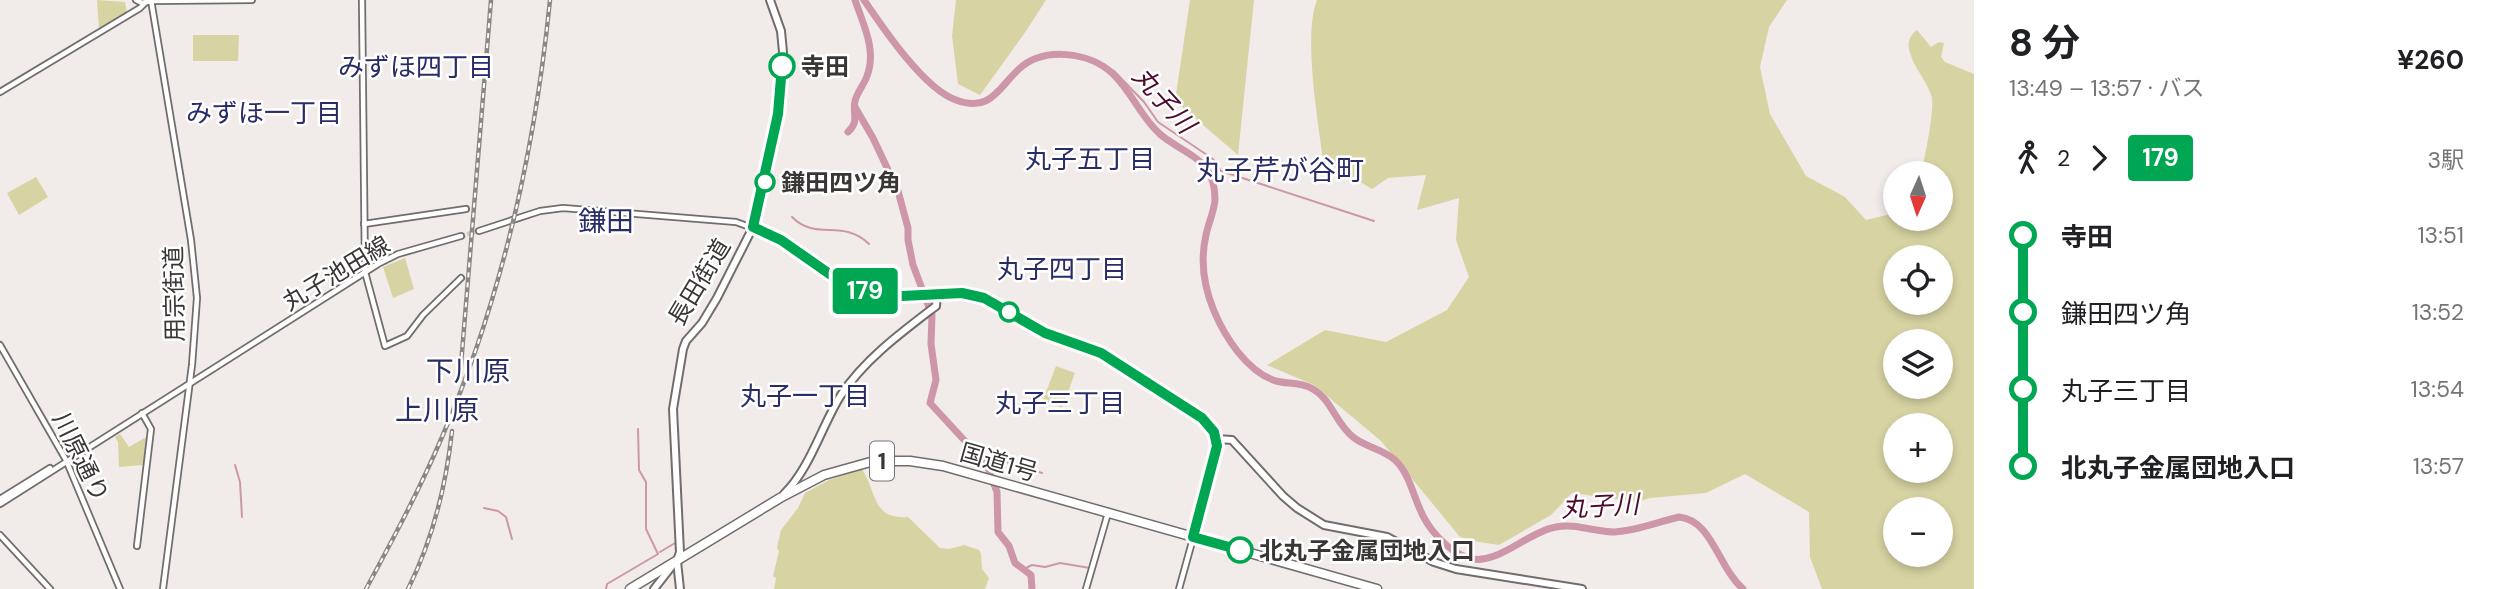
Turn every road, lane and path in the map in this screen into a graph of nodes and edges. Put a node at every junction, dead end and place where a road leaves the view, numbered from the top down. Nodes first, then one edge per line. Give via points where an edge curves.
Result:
1 (136, 0) edge
2 (252, 0) edge
3 (362, 0) edge
4 (770, 0) edge
5 (151, 1) edge
6 (145, 3) junction
7 (0, 92) edge
8 (466, 209) dead end
9 (364, 224) junction
10 (753, 227) junction
11 (479, 230) tunnel mouth
12 (461, 236) tunnel mouth
13 (365, 272) junction
14 (461, 278) dead end
15 (937, 293) junction
16 (0, 345) edge
17 (189, 385) junction
18 (142, 414) junction
19 (1217, 439) junction
20 (66, 460) junction
21 (800, 470) junction
22 (808, 482) junction
23 (780, 498) junction
24 (0, 501) edge
25 (1108, 513) junction
26 (0, 535) edge
27 (1193, 537) junction
28 (137, 546) dead end
29 (677, 561) junction
30 (644, 581) junction
31 (654, 588) edge
32 (50, 589) edge
33 (120, 589) edge
34 (163, 589) edge
35 (630, 589) edge
36 (680, 589) edge
37 (1086, 589) edge
38 (1179, 589) edge
39 (1377, 589) edge
40 (1581, 589) edge

1 - 6 street
2 - 5 street
3 - 9 street
4 - 10 main road, 長田街道 via 783,37 781,78 778,114
5 - 6 street
5 - 17 street, 用宗街道 via 195,267 197,321
6 - 7 street
8 - 9 street
9 - 13 street
10 - 11 street via 719,219 563,208
10 - 15 street via 852,287 882,295
10 - 29 main road, 長田街道 via 718,298 683,349 673,409
12 - 13 street, 丸子池田線 via 398,254
13 - 14 street via 386,346 407,336
13 - 17 street, 丸子池田線
15 - 19 main road via 980,297 1045,333 1097,351 1205,420
15 - 21 main road via 931,310 893,340 849,385
16 - 20 street, 川原通り
17 - 18 street, 丸子池田線
17 - 34 street, 用宗街道
18 - 20 street, 丸子池田線
18 - 28 street via 151,429
19 - 27 street
19 - 40 main road via 1232,440 1283,496 1324,525 1387,537 1455,569
20 - 24 street, 丸子池田線
20 - 33 street, 川原通り
21 - 22 main road via 800,481
21 - 23 main road
22 - 23 highway, 国道1号 / 1
22 - 25 highway, 国道1号 / 1 via 850,466 888,460 922,462
23 - 29 highway, 国道1号 / 1
25 - 27 highway, 国道1号 / 1
25 - 37 street
26 - 32 street
27 - 38 street
27 - 39 highway, 国道1号 / 1
29 - 30 highway, 国道1号 / 1
29 - 31 main road
29 - 36 main road, 長田街道
30 - 31 highway via 652,580
30 - 35 highway, 国道1号 / 1

